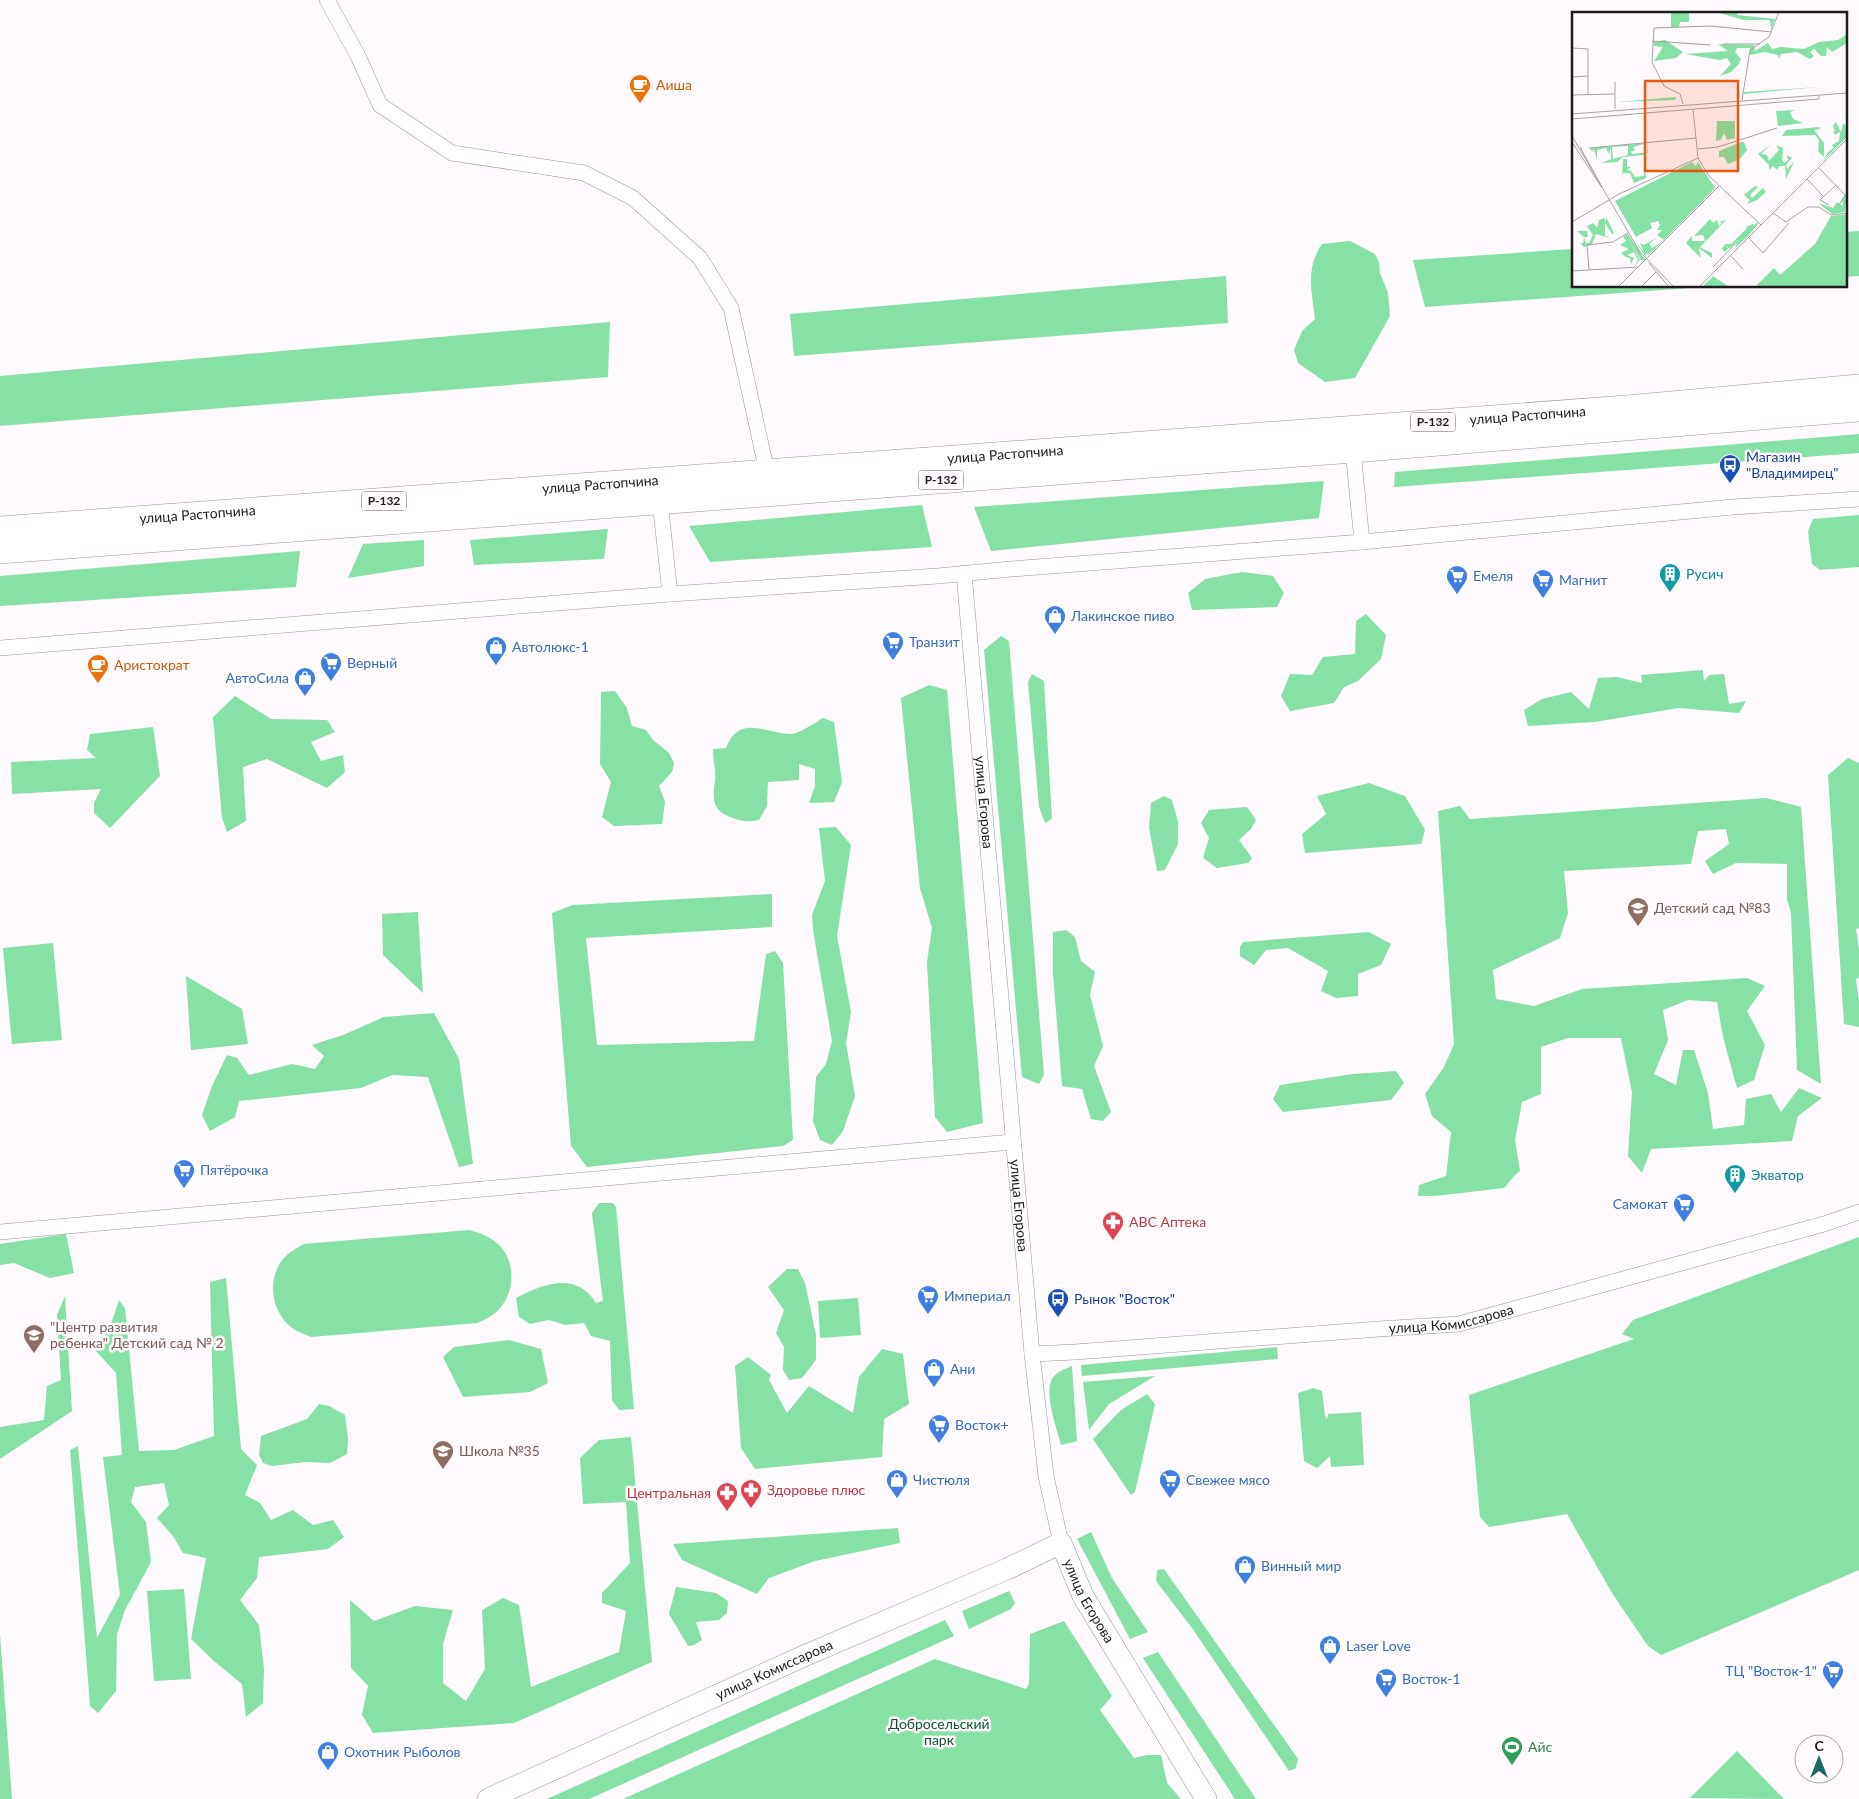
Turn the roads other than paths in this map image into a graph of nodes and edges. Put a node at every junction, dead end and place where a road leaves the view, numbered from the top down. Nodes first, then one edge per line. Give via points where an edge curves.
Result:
1 (327, 0) edge
2 (1859, 387) edge
3 (1859, 409) edge
4 (1353, 450) junction
5 (767, 472) junction
6 (1859, 499) edge
7 (660, 501) junction
8 (0, 529) edge
9 (1362, 542) junction
10 (0, 551) edge
11 (964, 574) junction
12 (670, 594) junction
13 (0, 648) edge
14 (1012, 1142) junction
15 (1859, 1212) edge
16 (0, 1232) edge
17 (1032, 1354) junction
18 (1061, 1543) junction
19 (488, 1799) edge
20 (1206, 1799) edge

1 - 5 street via 380,105 452,153 584,173 633,198 700,258 731,308
2 - 5 highway, улица Растопчина / Р-132 via 1627,408
3 - 4 highway, улица Растопчина / Р-132
4 - 7 highway, улица Растопчина / Р-132
4 - 9 street
5 - 8 highway, улица Растопчина / Р-132
6 - 9 street via 1733,507
7 - 10 highway, улица Растопчина / Р-132
7 - 12 street, улица Растопчина
9 - 11 street
11 - 12 street
11 - 14 street, улица Егорова
12 - 13 street
14 - 16 street
14 - 17 street, улица Егорова
15 - 17 street, улица Комиссарова via 1459,1324
17 - 18 street, улица Егорова via 1046,1476
18 - 19 main road, улица Комиссарова
18 - 20 main road, улица Егорова via 1083,1596

